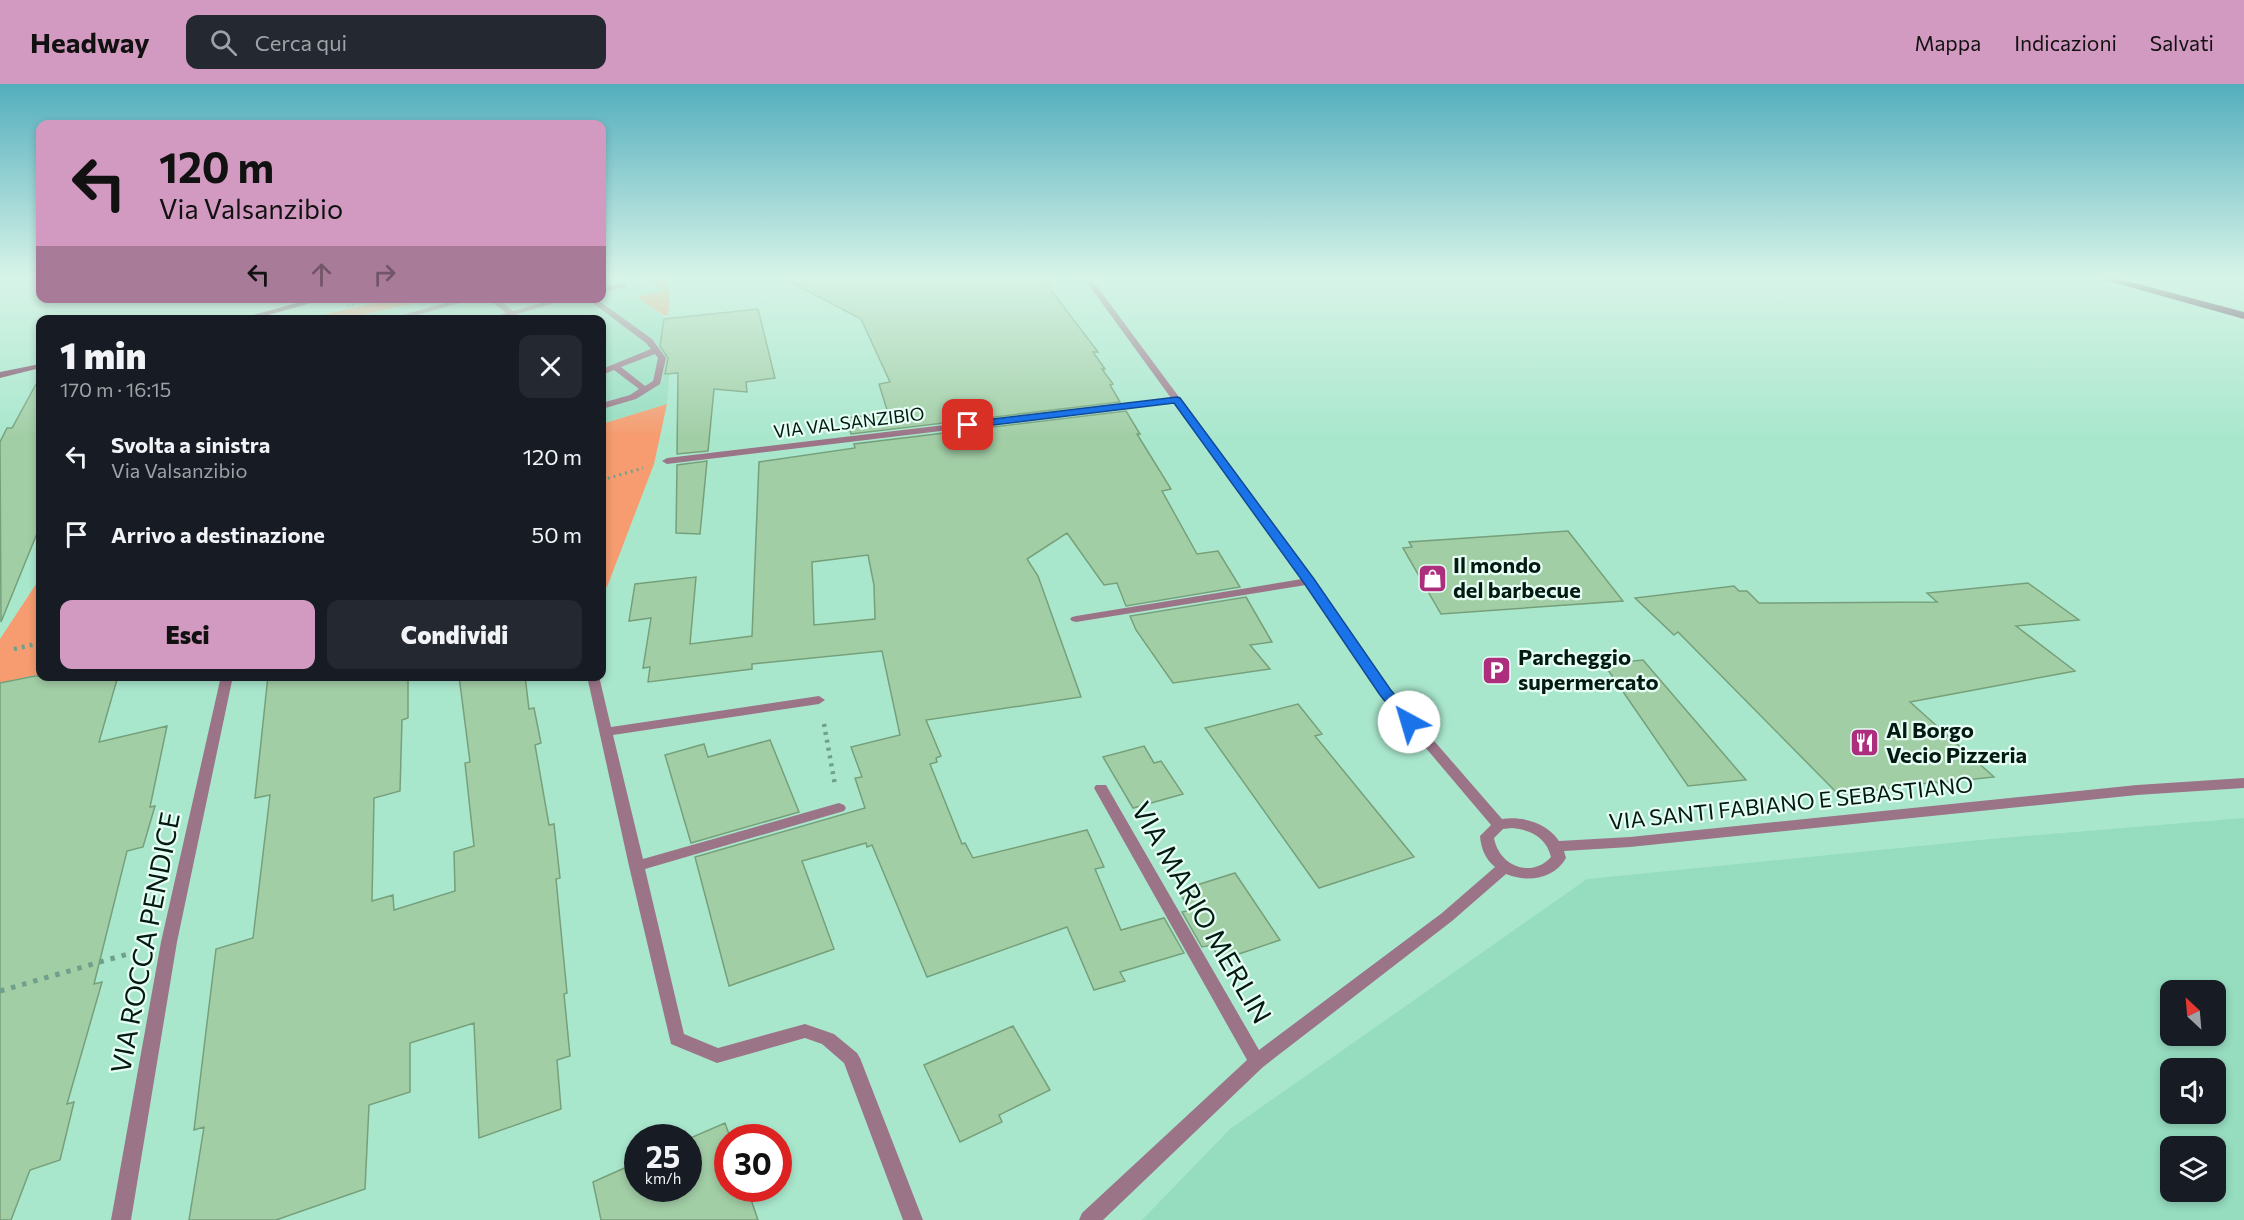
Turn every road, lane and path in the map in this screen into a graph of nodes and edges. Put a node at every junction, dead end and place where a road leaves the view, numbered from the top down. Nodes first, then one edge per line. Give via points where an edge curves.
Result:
1 (636, 330) edge
2 (1125, 330) edge
3 (657, 350) junction
4 (36, 367) edge
5 (616, 368) junction
6 (606, 371) edge
7 (0, 375) edge
8 (646, 390) junction
9 (1177, 400) junction
10 (606, 405) edge
11 (667, 461) joint
12 (606, 479) edge
13 (1310, 581) junction
14 (1076, 619) dead end
15 (36, 644) edge
16 (14, 649) dead end
17 (226, 681) edge
18 (594, 681) edge
19 (819, 700) joint
20 (608, 732) junction
21 (2244, 783) edge
22 (1101, 788) dead end
23 (839, 808) joint
24 (1499, 825) junction
25 (1557, 846) junction
26 (636, 866) junction
27 (1504, 867) junction
28 (169, 942) junction
29 (0, 991) edge
30 (1257, 1062) junction
31 (121, 1220) edge
32 (913, 1220) edge
33 (1089, 1220) edge

1 - 3 street
2 - 9 street
3 - 5 street
3 - 8 street via 662,358 657,382
4 - 7 main road
5 - 6 street
5 - 8 street
8 - 10 street
9 - 11 street, VIA VALSANZIBIO
9 - 13 street
11 - 12 path
13 - 14 street
13 - 24 street via 1385,692
15 - 16 path
17 - 28 street, VIA ROCCA PENDICE
18 - 20 street
19 - 20 street
19 - 23 path
20 - 26 street
21 - 25 street, VIA SANTI FABIANO E SEBASTIANO
22 - 30 street, VIA MARIO MERLIN
23 - 26 street
24 - 25 street via 1525,824 1550,837
24 - 27 street via 1487,836 1486,844
25 - 27 street via 1559,858 1553,868 1539,874 1522,874
26 - 32 street via 677,1039 717,1056 805,1031 828,1039 851,1058
27 - 30 street, VIA MARIO MERLIN via 1447,917
28 - 29 path
28 - 31 street, VIA ROCCA PENDICE
30 - 33 street, VIA MARIO MERLIN

